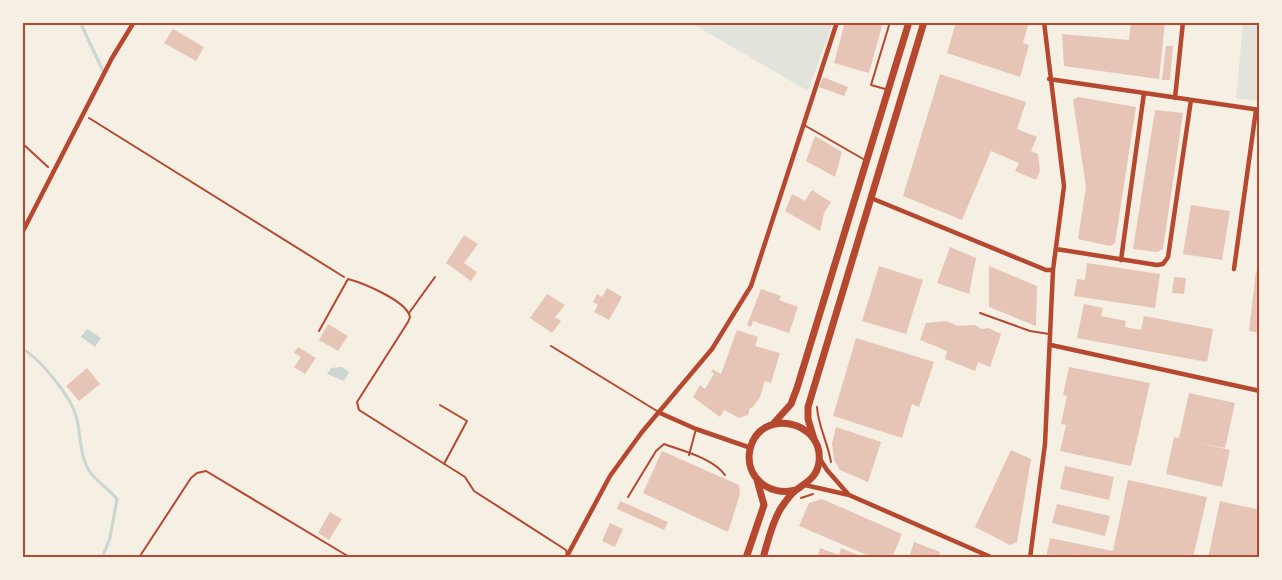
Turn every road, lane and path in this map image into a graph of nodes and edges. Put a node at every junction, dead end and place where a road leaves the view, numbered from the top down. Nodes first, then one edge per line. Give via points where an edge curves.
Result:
1 (134, 22) edge
2 (837, 22) edge
3 (890, 22) edge
4 (908, 22) edge
5 (924, 22) edge
6 (1044, 22) edge
7 (1183, 22) edge
8 (1049, 80) junction
9 (888, 90) junction
10 (1144, 93) junction
11 (1175, 98) junction
12 (1192, 100) junction
13 (1258, 110) edge
14 (82, 114) junction
15 (804, 125) junction
16 (22, 142) edge
17 (866, 161) junction
18 (53, 171) junction
19 (871, 198) junction
20 (22, 233) edge
21 (1056, 248) junction
22 (1121, 260) junction
23 (1234, 269) dead end
24 (1053, 270) junction
25 (435, 277) dead end
26 (348, 279) junction
27 (409, 313) junction
28 (980, 313) dead end
29 (319, 331) dead end
30 (1050, 334) junction
31 (1051, 345) junction
32 (551, 346) dead end
33 (1260, 391) edge
34 (817, 401) dead end
35 (440, 405) dead end
36 (660, 413) junction
37 (773, 424) junction
38 (696, 429) junction
39 (814, 439) junction
40 (751, 448) junction
41 (689, 454) junction
42 (819, 457) junction
43 (831, 463) dead end
44 (444, 464) junction
45 (725, 475) dead end
46 (757, 480) junction
47 (805, 486) junction
48 (796, 490) junction
49 (818, 493) dead end
50 (849, 495) junction
51 (628, 497) dead end
52 (794, 501) dead end
53 (567, 556) edge
54 (132, 558) edge
55 (351, 558) edge
56 (574, 558) edge
57 (746, 558) edge
58 (763, 558) edge
59 (994, 558) edge
60 (1030, 558) edge

1 - 14 street
2 - 15 street
3 - 9 lane via 871,85
4 - 9 main road
5 - 19 main road
6 - 8 street
7 - 11 street
8 - 10 street
8 - 21 street via 1064,186
9 - 17 main road
10 - 11 street
10 - 22 street
11 - 12 street
12 - 13 street
12 - 22 street via 1168,257 1163,264 1157,265
13 - 23 street
14 - 18 street
14 - 26 path
15 - 17 lane
15 - 36 street via 751,286 712,349
16 - 18 path
17 - 37 main road via 797,388 791,404
18 - 20 street
19 - 24 street via 1046,270
19 - 39 main road via 808,407
21 - 22 street
21 - 24 street
24 - 30 street
25 - 27 lane
26 - 27 lane via 368,285
26 - 29 lane
27 - 44 lane via 408,322 360,397 357,407
28 - 30 lane via 1030,331
30 - 31 street
31 - 33 street
31 - 60 street via 1045,444
32 - 36 lane
34 - 43 path
35 - 44 lane via 466,421
36 - 38 street
36 - 53 street via 610,476
37 - 39 main road via 796,424
37 - 40 main road via 757,435
38 - 40 street
38 - 41 lane
39 - 42 main road
40 - 46 main road via 750,466
41 - 45 lane via 718,467
41 - 51 lane via 664,444 660,446
42 - 47 main road via 816,473
42 - 50 street via 826,470
44 - 53 lane via 465,476 474,491 566,550
46 - 48 main road via 771,490
46 - 57 main road via 764,505
47 - 48 main road
47 - 50 street
48 - 58 main road via 778,514
49 - 52 path
50 - 59 street
53 - 56 lane
54 - 55 lane via 140,556 191,478 206,471

